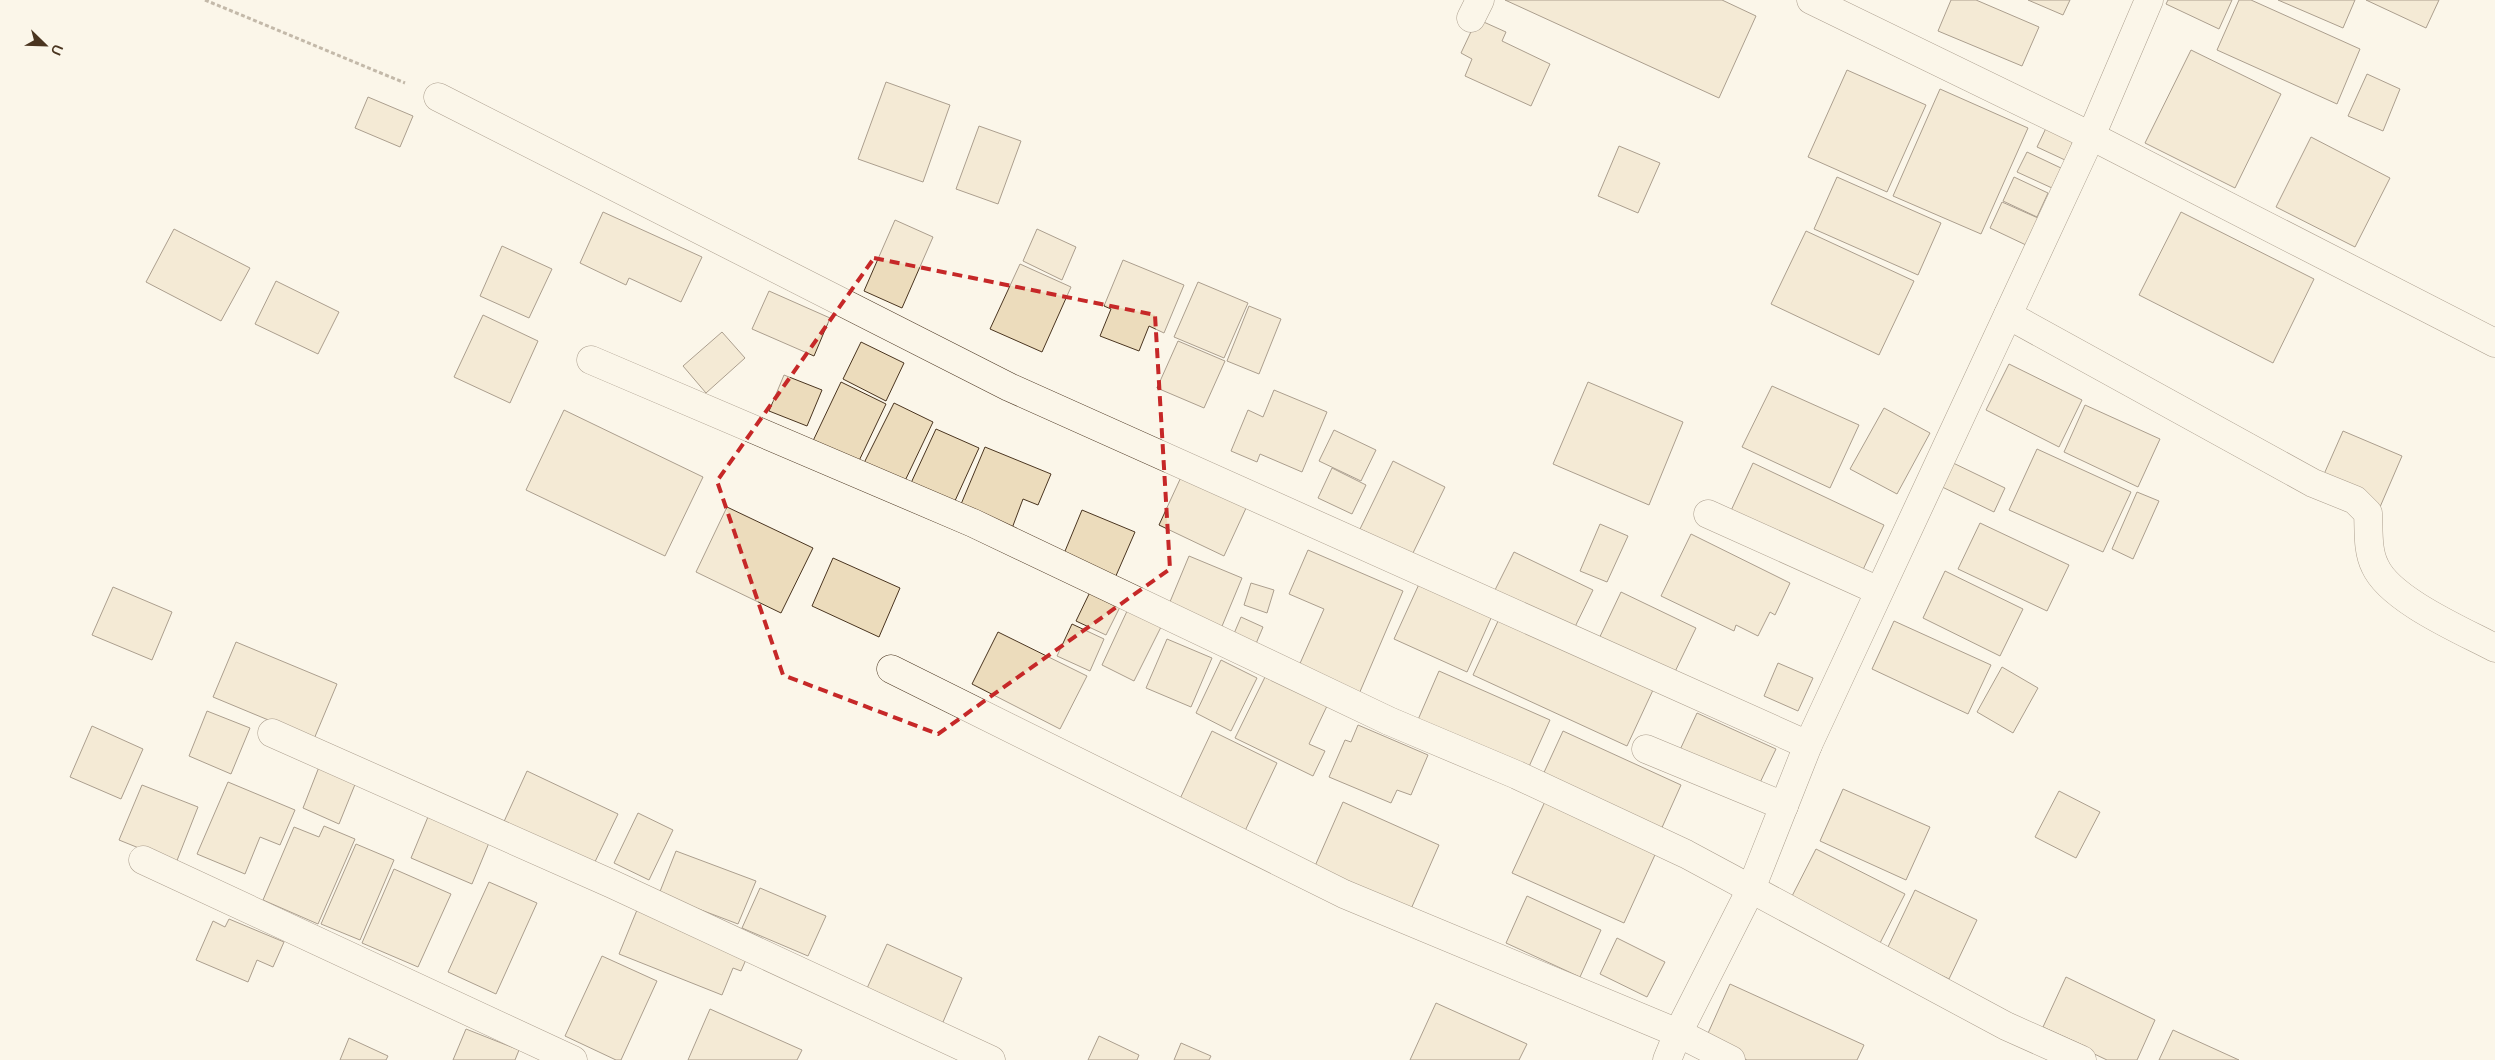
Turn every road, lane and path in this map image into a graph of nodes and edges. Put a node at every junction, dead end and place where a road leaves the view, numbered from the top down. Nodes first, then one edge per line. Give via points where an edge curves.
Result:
1 (205, 0) edge
2 (1811, 0) edge
3 (2149, 0) edge
4 (438, 96) joint
5 (2091, 136) junction
6 (2008, 315) junction
7 (2495, 343) edge
8 (591, 360) dead end
9 (1708, 514) dead end
10 (1879, 591) junction
11 (2495, 648) edge
12 (891, 669) dead end
13 (272, 733) dead end
14 (1808, 746) junction
15 (1646, 749) dead end
16 (1784, 806) junction
17 (143, 860) dead end
18 (1751, 889) junction
19 (1678, 1034) junction
20 (573, 1060) edge
21 (991, 1060) edge
22 (1667, 1060) edge
23 (1731, 1060) edge
24 (2082, 1060) edge

1 - 4 path
2 - 5 street
3 - 5 street
4 - 14 street via 1009,387
5 - 6 street
5 - 7 street
6 - 10 street
6 - 11 street via 2313,482 2355,500 2368,513 2370,554 2385,581 2408,601
8 - 18 street via 973,523 1389,721 1517,775 1677,850
9 - 10 street
10 - 14 street
12 - 19 street via 1344,894
13 - 21 street via 612,884
14 - 16 street
15 - 16 street
16 - 18 street
17 - 20 street
18 - 19 street
18 - 24 street via 2006,1026
19 - 22 street
19 - 23 street

